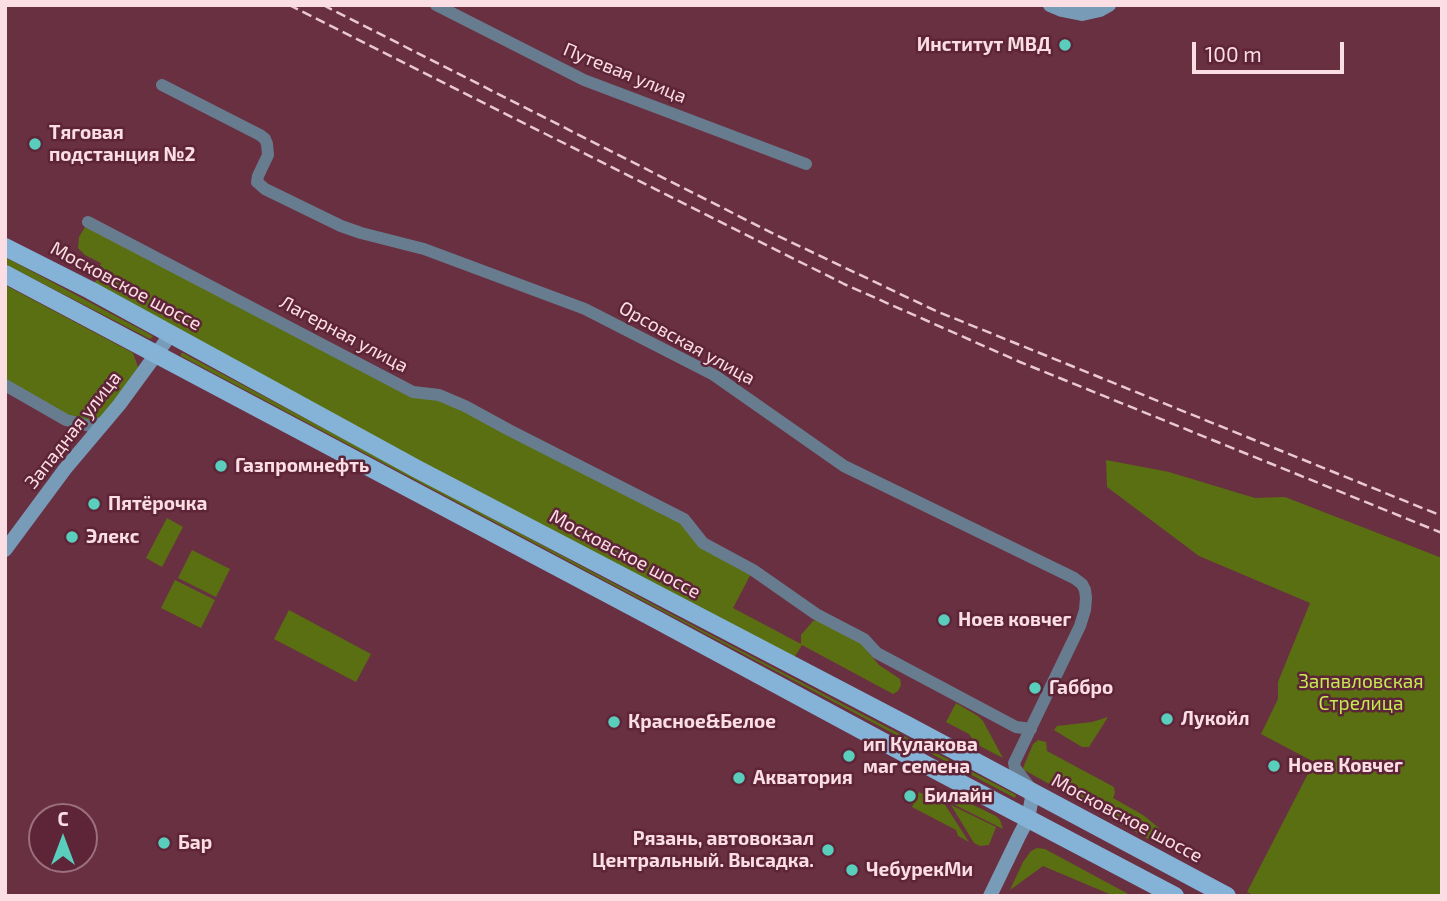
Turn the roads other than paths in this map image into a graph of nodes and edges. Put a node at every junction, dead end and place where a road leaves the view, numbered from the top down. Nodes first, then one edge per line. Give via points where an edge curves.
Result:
1 (436, 5) edge
2 (1050, 5) edge
3 (1109, 5) edge
4 (162, 85) dead end
5 (806, 164) dead end
6 (88, 222) dead end
7 (5, 247) edge
8 (5, 274) edge
9 (171, 334) junction
10 (156, 354) junction
11 (5, 384) edge
12 (104, 422) junction
13 (5, 550) edge
14 (1031, 729) junction
15 (1033, 792) junction
16 (1028, 819) junction
17 (1155, 890) edge
18 (990, 896) edge
19 (1175, 896) edge
20 (1227, 896) edge

1 - 5 street, Путевая улица via 584,80
2 - 3 street via 1083,14
4 - 14 street, Орсовская улица via 265,139 268,155 257,182 265,189 341,226 424,249 585,309 713,375 844,466 1074,578 1085,590 1085,610
6 - 14 street, Лагерная улица via 413,392 439,395 466,406 684,519 703,543 864,639 877,653 1016,727
7 - 9 main road, Московское шоссе
8 - 10 main road
9 - 10 street, Западная улица
9 - 15 main road, Московское шоссе via 417,469
10 - 12 street, Западная улица
10 - 16 main road
11 - 12 street via 66,419 90,426
12 - 13 street, Западная улица
14 - 15 street via 1014,763
15 - 16 street
15 - 20 main road, Московское шоссе
16 - 17 main road
16 - 18 street
17 - 19 main road

